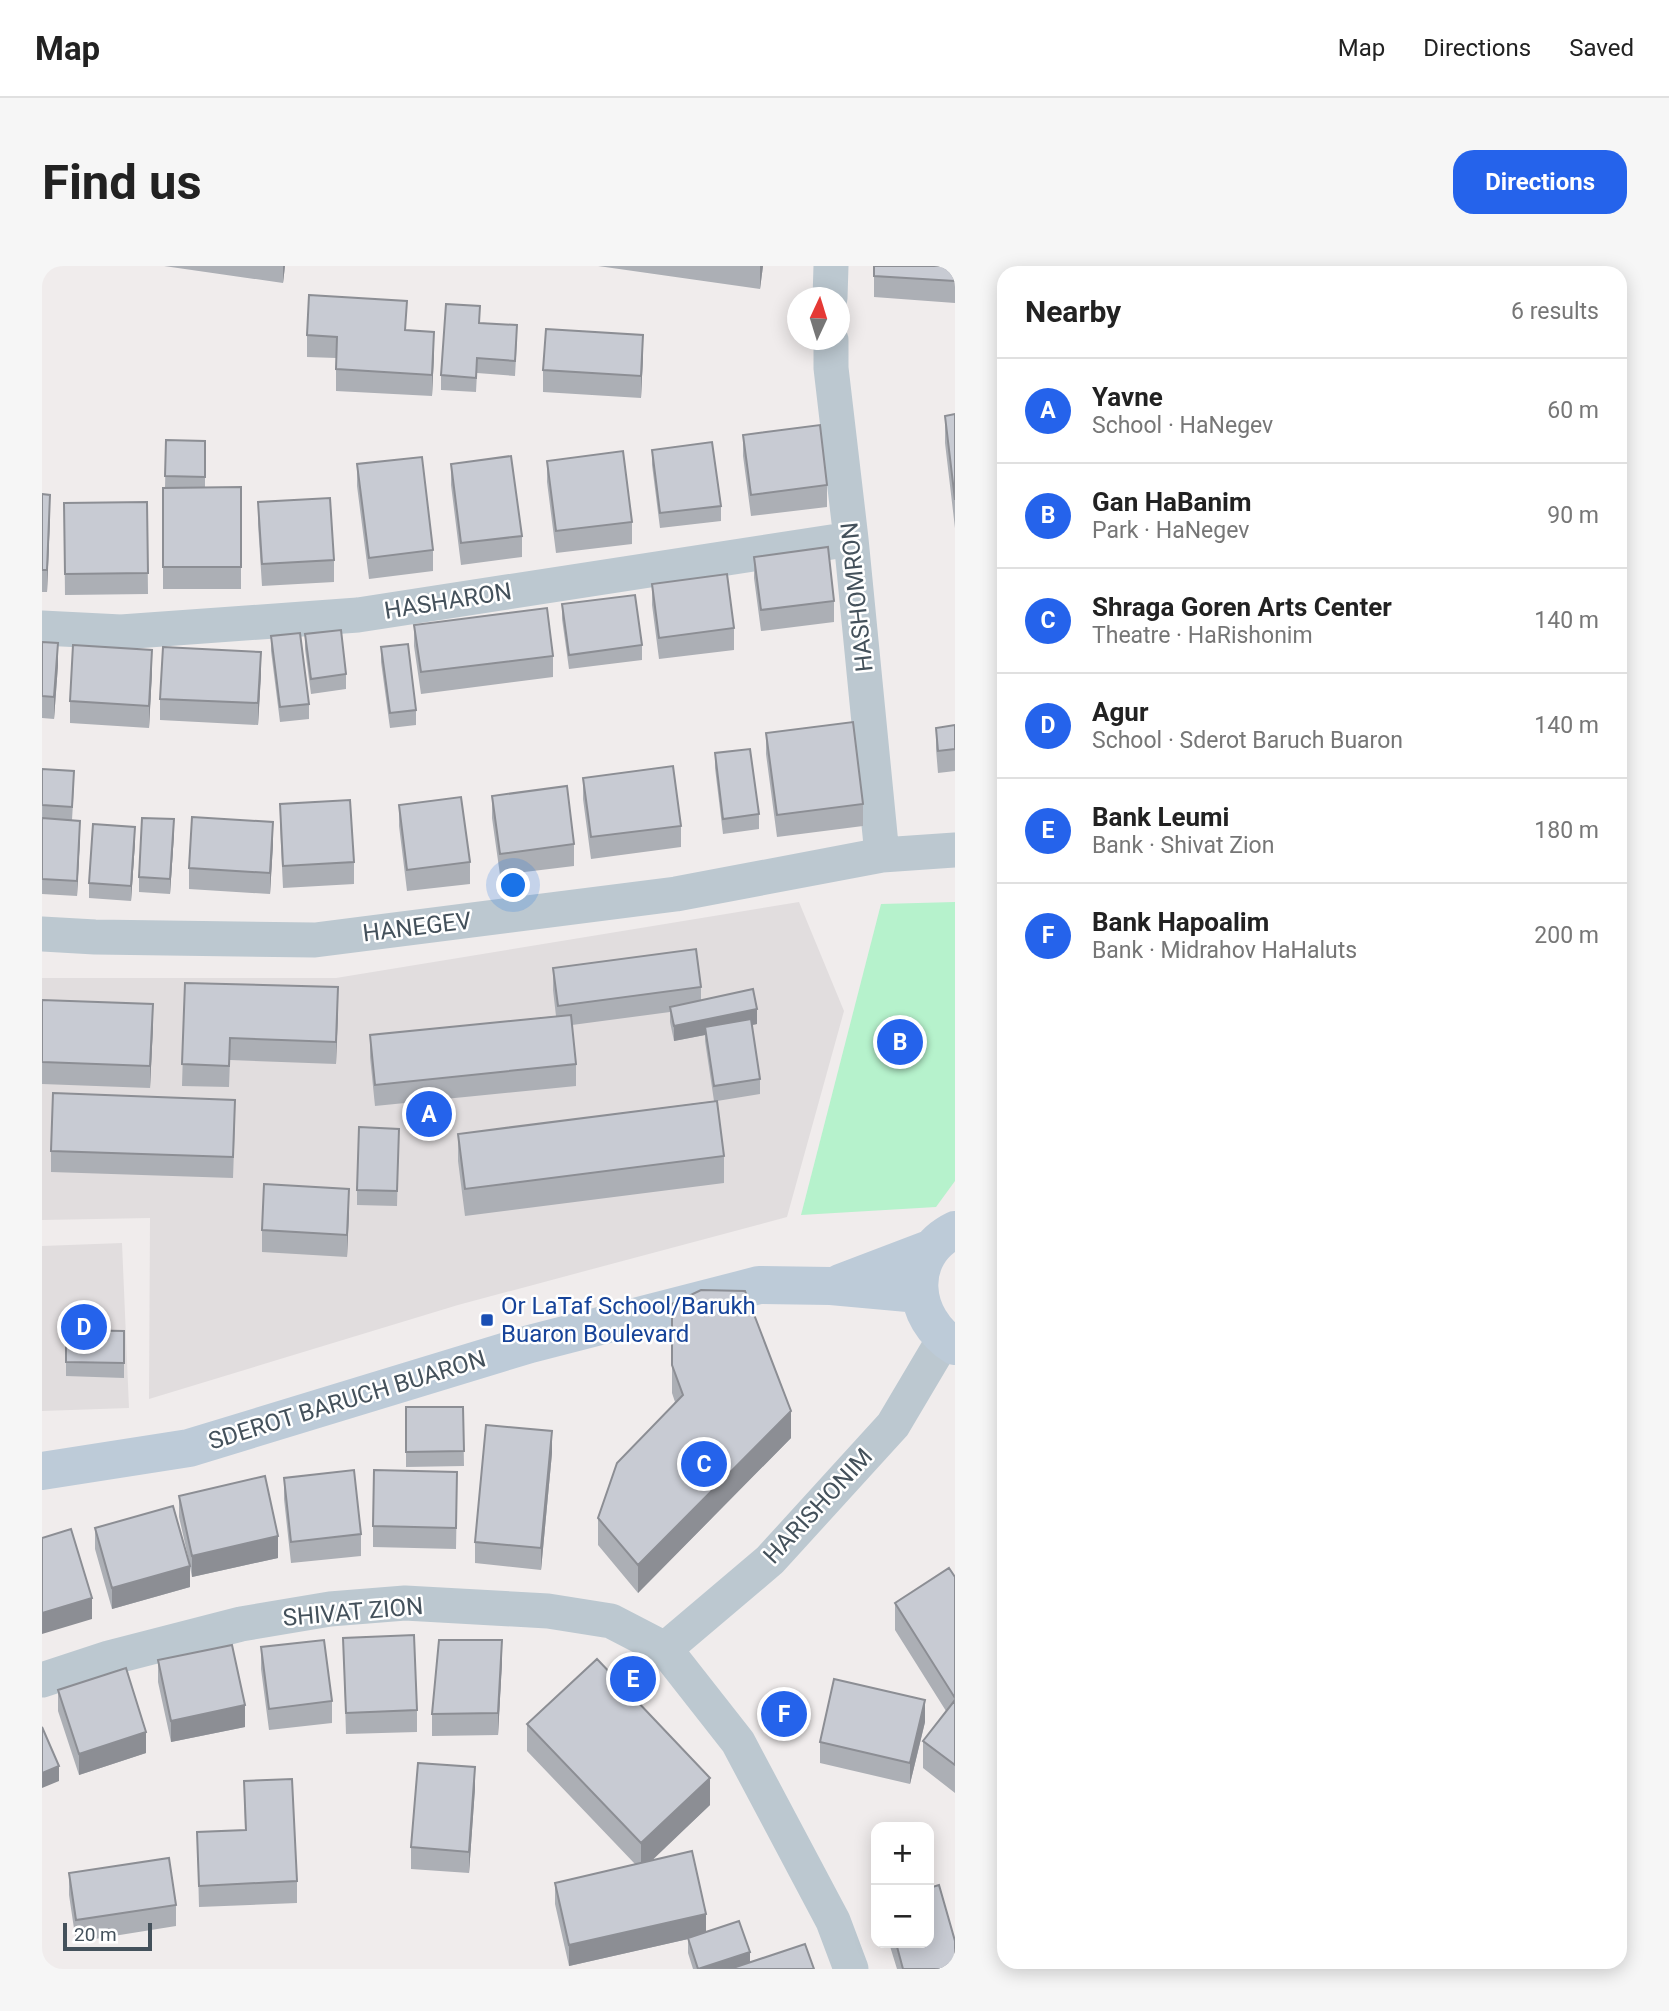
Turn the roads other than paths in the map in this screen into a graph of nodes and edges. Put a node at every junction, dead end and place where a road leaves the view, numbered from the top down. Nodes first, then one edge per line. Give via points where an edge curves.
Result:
1 (831, 266) edge
2 (830, 287) edge
3 (831, 350) edge
4 (851, 539) junction
5 (42, 628) edge
6 (955, 850) edge
7 (882, 855) junction
8 (42, 934) edge
9 (944, 1239) edge
10 (831, 1286) junction
11 (919, 1293) junction
12 (949, 1343) edge
13 (42, 1447) edge
14 (189, 1448) junction
15 (42, 1471) edge
16 (666, 1648) junction
17 (42, 1680) edge
18 (851, 1969) edge

1 - 2 street
3 - 4 street, HASHOMRON
4 - 5 street, HASHARON via 358,615 121,632
4 - 7 street, HASHOMRON
6 - 7 street, HANEGEV
7 - 8 street, HANEGEV via 676,894 315,940
9 - 10 street, SDEROT BARUCH BUARON
9 - 11 street via 924,1262
10 - 11 street, SDEROT BARUCH BUARON
10 - 14 street, SDEROT BARUCH BUARON via 759,1285 530,1344
11 - 12 street via 923,1311
12 - 16 street, HARISHONIM via 893,1425 770,1560
13 - 14 street, SDEROT BARUCH BUARON
14 - 15 street, SDEROT BARUCH BUARON
16 - 17 street, SHIVAT ZION via 611,1621 548,1611 405,1603 330,1609 241,1624
16 - 18 street via 738,1742 833,1921

